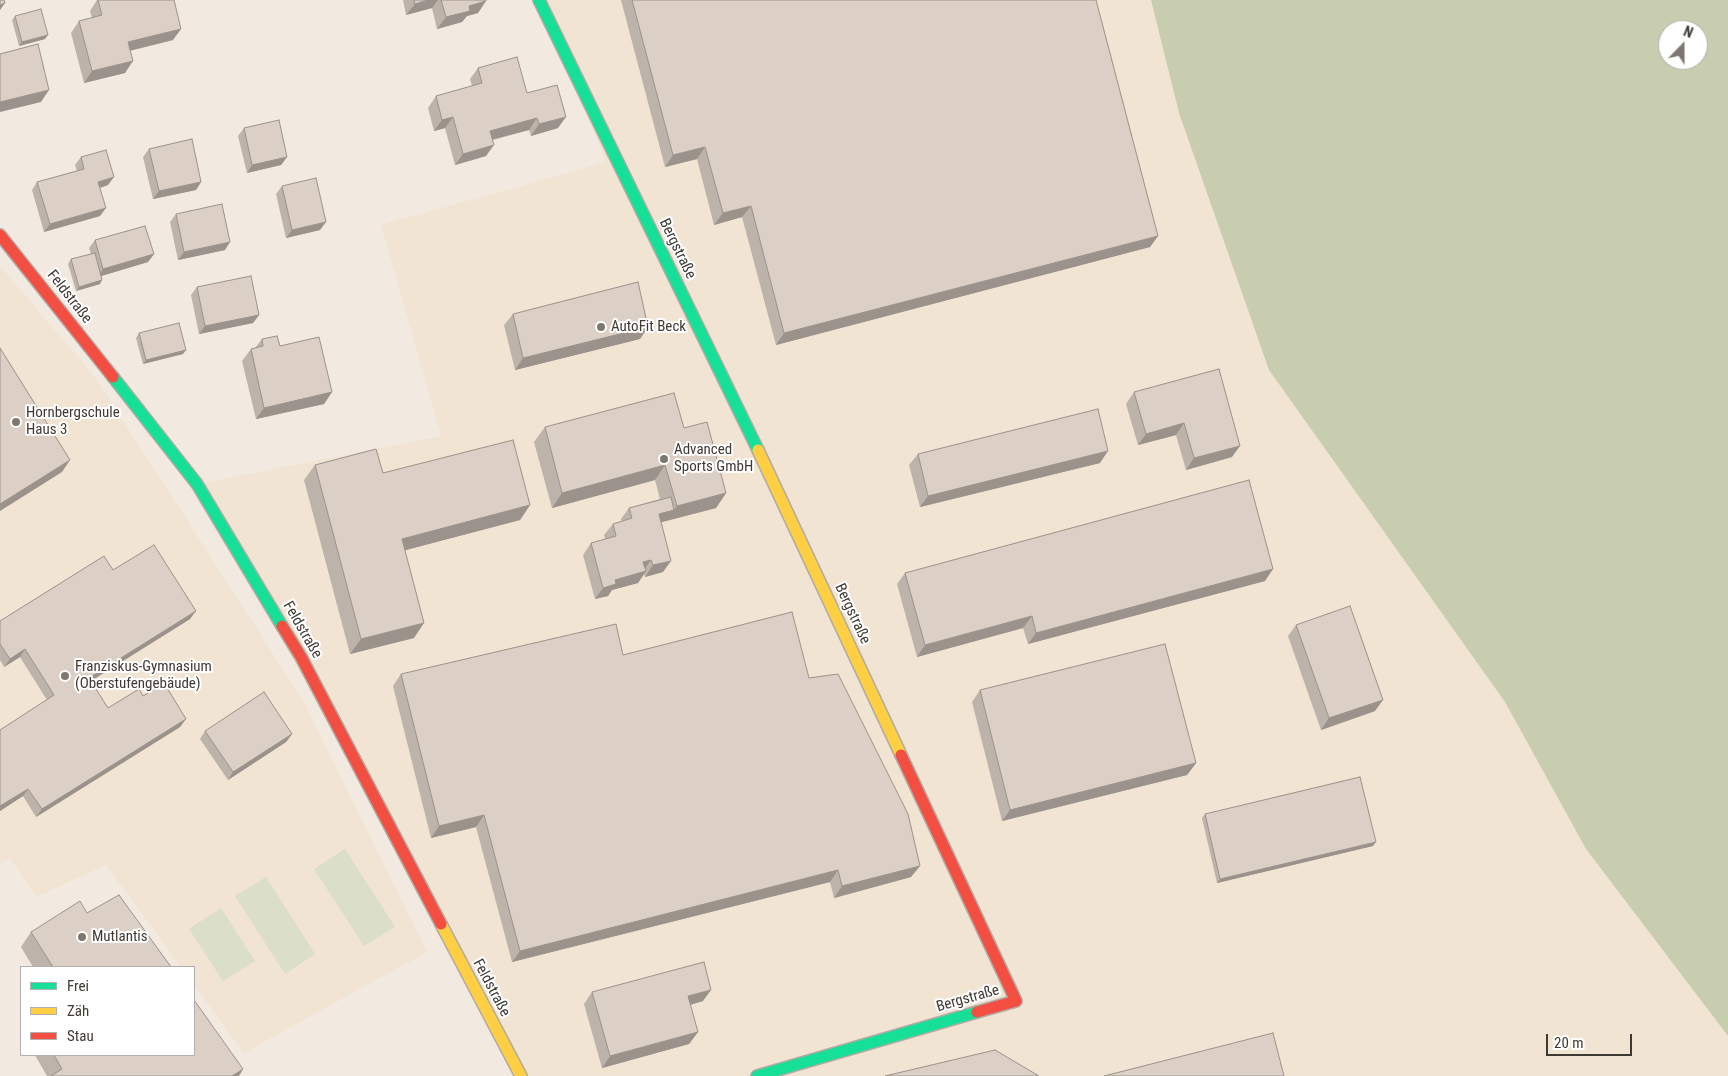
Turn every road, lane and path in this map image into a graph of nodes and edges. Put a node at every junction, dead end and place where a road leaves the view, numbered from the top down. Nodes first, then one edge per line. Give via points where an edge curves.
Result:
1 (539, 0) edge
2 (0, 235) edge
3 (521, 1076) edge
4 (757, 1076) edge

1 - 4 street, Bergstraße via 771,477 1016,1001
2 - 3 street, Feldstraße via 197,484 301,657

